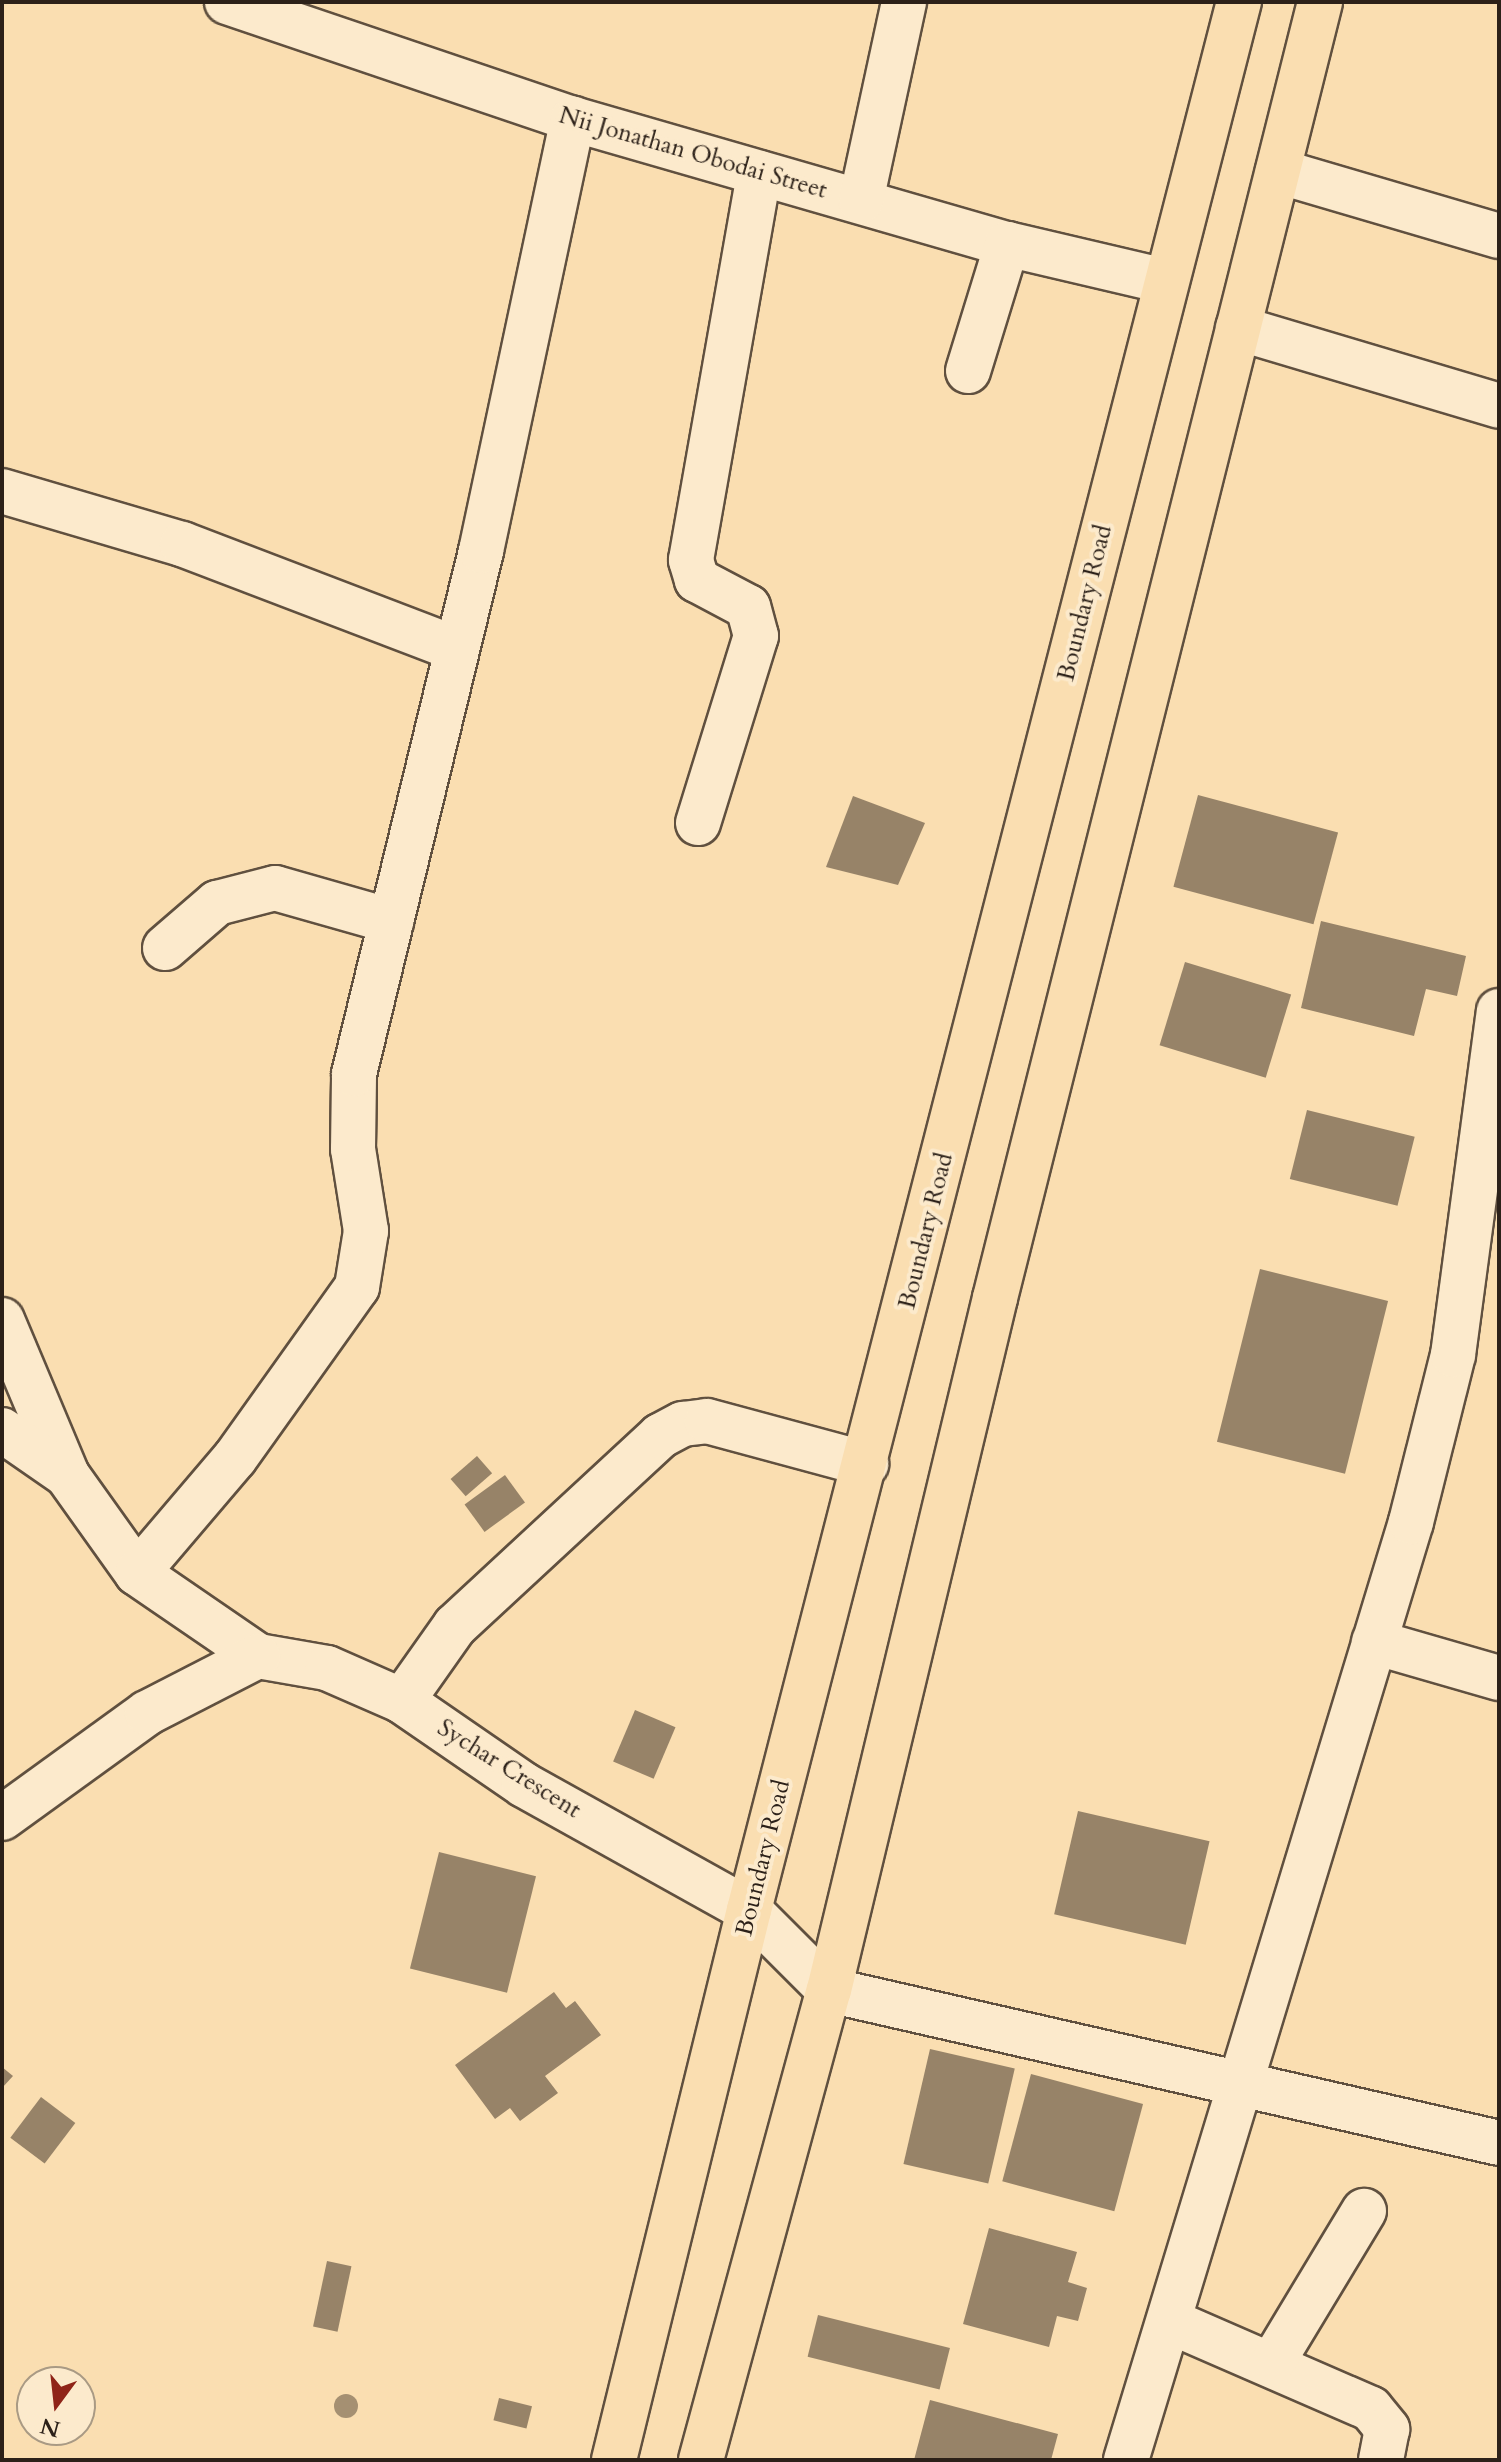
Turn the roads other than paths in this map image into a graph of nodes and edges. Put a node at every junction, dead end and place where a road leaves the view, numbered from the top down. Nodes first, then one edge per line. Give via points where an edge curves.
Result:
1 (227, 2) edge
2 (904, 2) edge
3 (1239, 2) edge
4 (1320, 2) edge
5 (573, 119) junction
6 (1278, 171) junction
7 (759, 173) junction
8 (861, 201) junction
9 (1499, 236) edge
10 (1007, 244) junction
11 (1165, 281) junction
12 (1238, 328) junction
13 (968, 371) dead end
14 (1499, 406) edge
15 (2, 491) edge
16 (457, 649) junction
17 (698, 823) dead end
18 (391, 921) junction
19 (165, 948) dead end
20 (1499, 1011) edge
21 (2, 1320) edge
22 (2, 1430) edge
23 (866, 1464) junction
24 (67, 1475) junction
25 (137, 1573) junction
26 (1374, 1642) junction
27 (258, 1656) junction
28 (1499, 1678) edge
29 (402, 1701) junction
30 (2, 1818) edge
31 (749, 1910) junction
32 (829, 1990) junction
33 (1241, 2088) junction
34 (1499, 2143) edge
35 (1364, 2211) dead end
36 (1169, 2321) junction
37 (1271, 2365) junction
38 (614, 2460) edge
39 (701, 2460) edge
40 (1126, 2460) edge
41 (1381, 2460) edge

1 - 5 street, Nii Jonathan Obodai Street
2 - 8 street
3 - 11 main road, Boundary Road
4 - 6 main road
5 - 7 street, Nii Jonathan Obodai Street
5 - 16 street
6 - 9 street
6 - 12 main road
7 - 8 street, Nii Jonathan Obodai Street
7 - 17 street via 691,560 697,580 748,607 756,636
8 - 10 street, Nii Jonathan Obodai Street
10 - 11 street, Nii Jonathan Obodai Street
10 - 13 street
11 - 23 main road, Boundary Road
12 - 14 street
12 - 32 main road via 995,1298
15 - 16 street via 182,544
16 - 18 street
18 - 19 street via 275,888 217,903
18 - 25 street via 354,1074 353,1149 366,1231 357,1287 235,1458
20 - 26 street via 1453,1355
21 - 24 street
22 - 24 street
23 - 29 street via 707,1421 683,1424 660,1436 455,1626
23 - 31 main road, Boundary Road
24 - 25 street
25 - 27 street
26 - 28 street
26 - 33 street
27 - 29 street, Sychar Crescent via 327,1668
27 - 30 street via 147,1713
29 - 31 street, Sychar Crescent via 524,1785
31 - 32 street, Sychar Crescent
31 - 38 main road, Boundary Road
32 - 33 street
32 - 39 main road
33 - 34 street
33 - 36 street
35 - 37 street
36 - 37 street
36 - 40 street
37 - 41 street via 1371,2409 1387,2429

